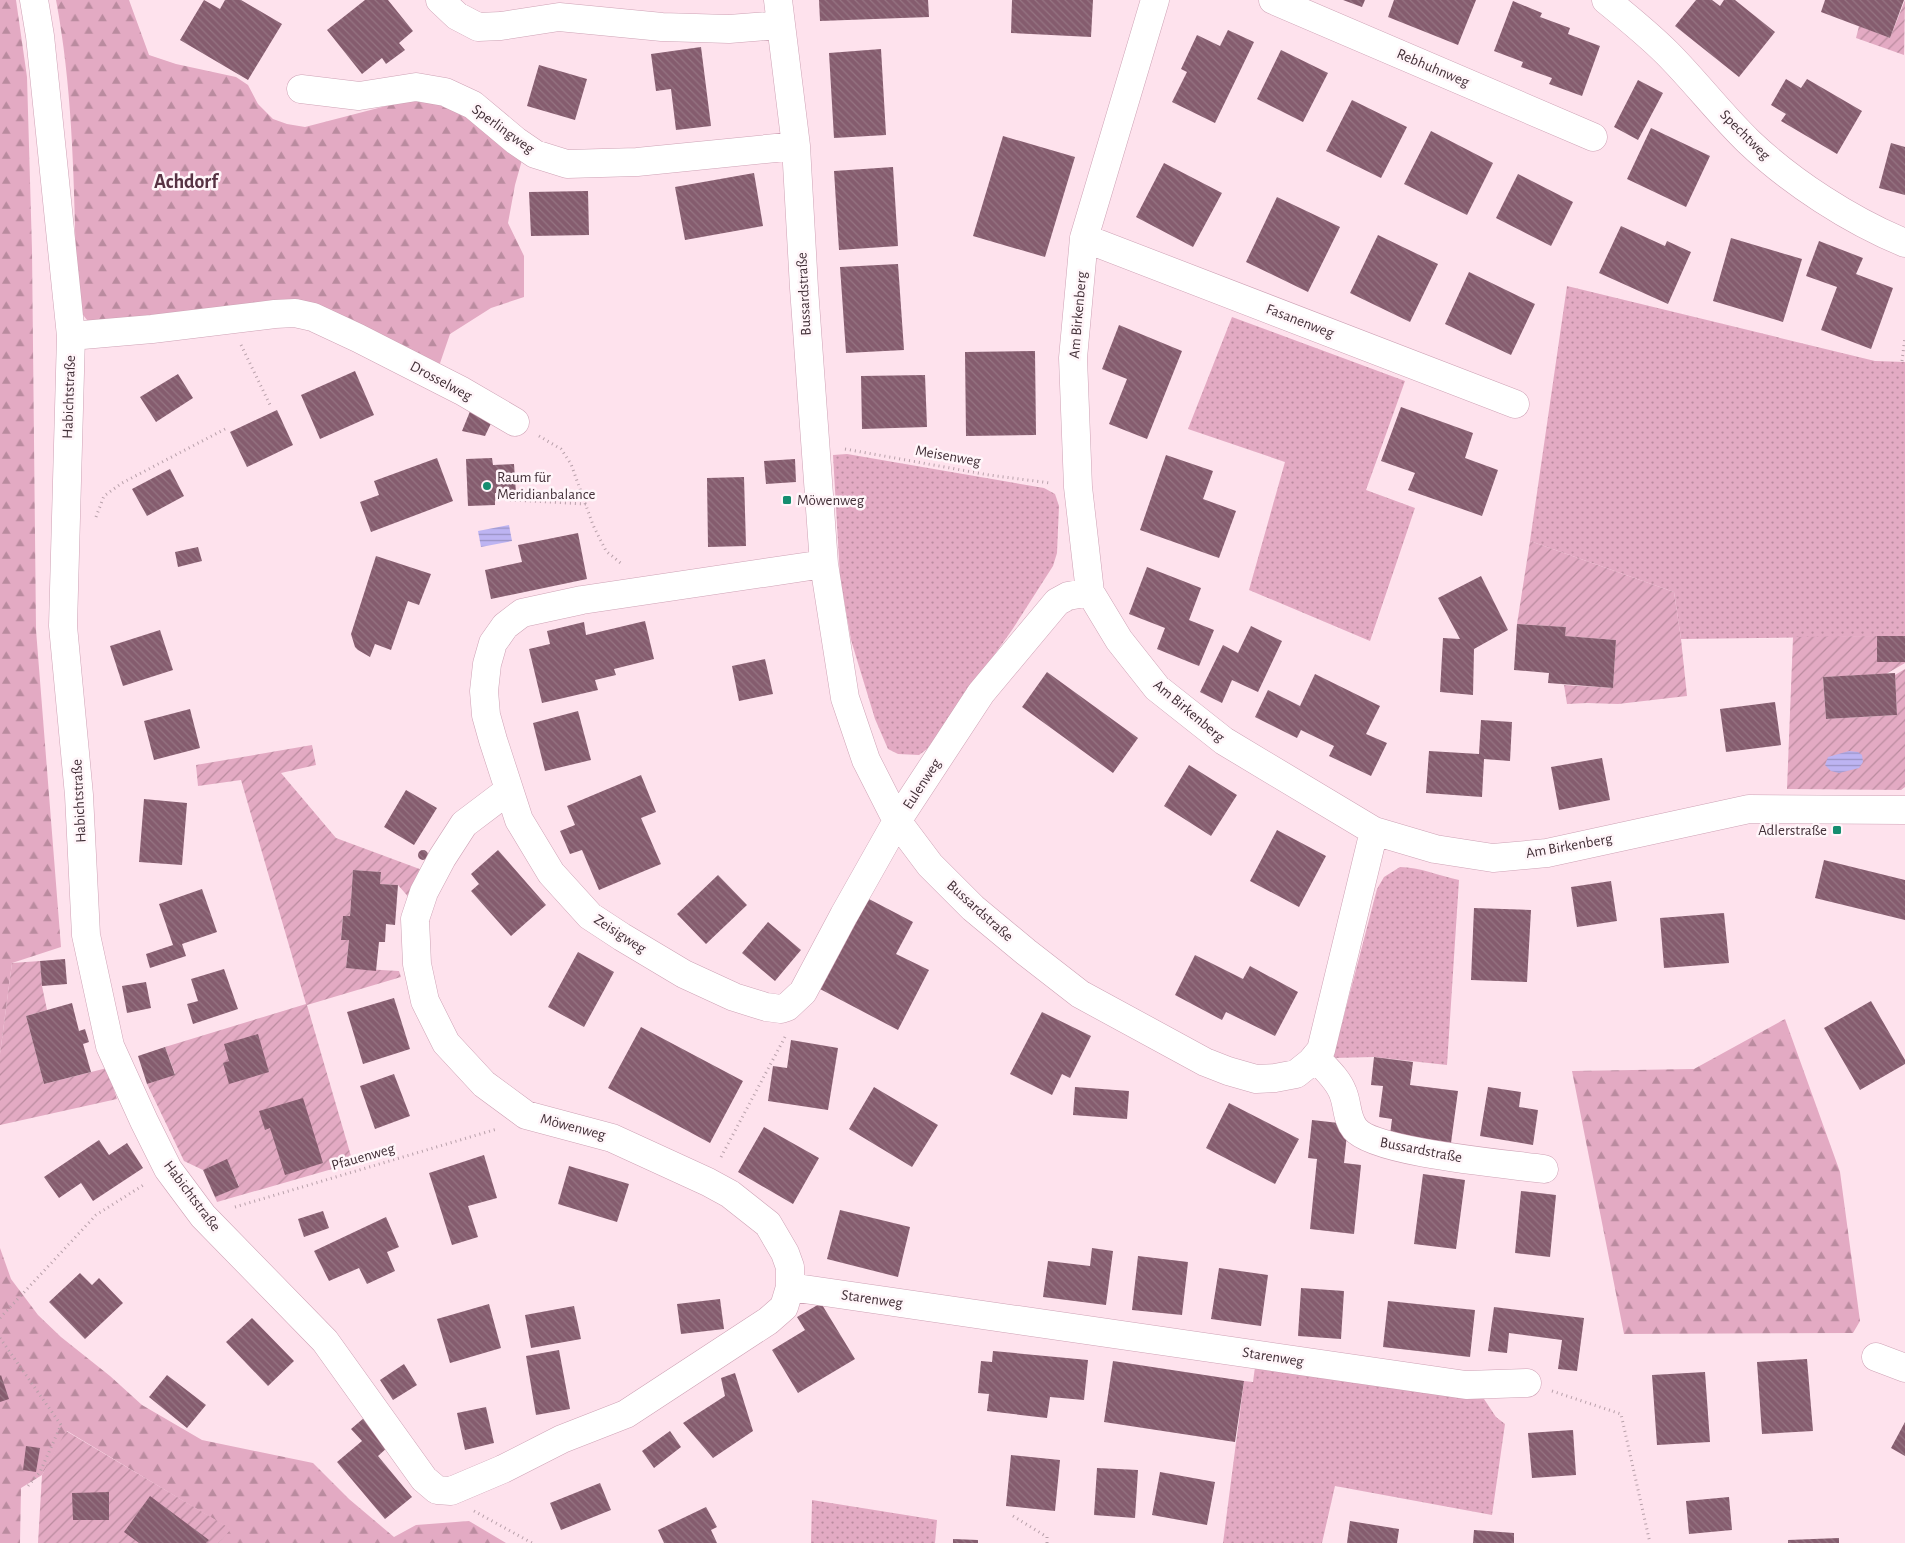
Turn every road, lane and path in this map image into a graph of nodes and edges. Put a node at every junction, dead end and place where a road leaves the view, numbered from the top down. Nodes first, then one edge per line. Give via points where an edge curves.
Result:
1 (34, 0) edge
2 (440, 0) edge
3 (1155, 0) edge
4 (1274, 0) edge
5 (1606, 0) edge
6 (557, 8) edge
7 (780, 12) edge
8 (301, 89) dead end
9 (1593, 137) dead end
10 (796, 146) junction
11 (1084, 238) junction
12 (1905, 243) edge
13 (228, 320) junction
14 (71, 336) junction
15 (1905, 337) edge
16 (1902, 361) dead end
17 (1515, 404) dead end
18 (270, 405) dead end
19 (515, 422) joint
20 (227, 428) dead end
21 (814, 443) junction
22 (1078, 487) junction
23 (495, 499) dead end
24 (586, 504) junction
25 (96, 522) dead end
26 (824, 564) junction
27 (628, 567) dead end
28 (1090, 592) junction
29 (509, 790) junction
30 (1905, 810) edge
31 (897, 821) junction
32 (1374, 831) junction
33 (787, 1007) junction
34 (1315, 1057) junction
35 (526, 1115) junction
36 (168, 1169) junction
37 (1544, 1169) dead end
38 (708, 1182) junction
39 (203, 1216) junction
40 (790, 1287) junction
41 (0, 1318) edge
42 (0, 1338) edge
43 (1876, 1357) dead end
44 (1905, 1368) edge
45 (1527, 1383) joint
46 (28, 1486) dead end
47 (437, 1490) junction
48 (1013, 1516) dead end
49 (532, 1543) edge
50 (1047, 1543) edge
51 (1650, 1543) edge

1 - 14 street, Habichtstraße
2 - 6 street, Bussardstraße via 457,16 478,27 518,24
3 - 11 street, Am Birkenberg
4 - 9 street, Rebhuhnweg
5 - 12 street, Spechtweg via 1667,53 1749,142 1788,176 1858,222
6 - 7 street, Bussardstraße via 662,27 729,29
7 - 10 street, Bussardstraße
8 - 10 street, Sperlingweg via 359,96 416,87 445,92 473,105 535,154 567,164 637,162
10 - 21 street, Bussardstraße
11 - 17 street, Fasanenweg
11 - 22 street, Am Birkenberg via 1073,358
13 - 14 street, Drosselweg
13 - 18 path
13 - 19 street, Drosselweg via 295,313 314,317 462,391
14 - 36 street, Habichtstraße via 63,626 79,795 86,935 110,1046
15 - 16 path
19 - 24 path via 561,449 571,464
20 - 25 path via 122,483 104,496
21 - 22 path, Meisenweg via 989,475
21 - 26 street, Bussardstraße
22 - 28 street, Am Birkenberg
23 - 24 path
24 - 27 path via 606,551
26 - 29 street via 582,600 522,613 493,643 484,691 486,715
26 - 31 street, Bussardstraße via 845,698 866,760
28 - 31 street, Eulenweg via 1068,596 1048,612 981,693
28 - 32 street, Am Birkenberg via 1120,640 1158,688 1224,741
29 - 33 street, Zeisigweg via 519,820 551,873 590,916 684,974 734,997 766,1007
29 - 35 street, Möwenweg via 464,824 424,892 415,919 417,964 425,1001 446,1043 484,1084
30 - 32 street, Am Birkenberg via 1749,809 1547,852 1492,858 1435,849
31 - 33 street, Eulenweg via 803,992
31 - 34 street, Bussardstraße via 930,865 973,908 1080,994 1205,1062 1256,1079 1296,1074
32 - 34 street, Bussardstraße via 1326,1031 1321,1050
33 - 38 path via 788,1032
34 - 37 street, Bussardstraße via 1335,1078 1343,1092 1347,1115 1355,1129 1366,1138 1416,1152
35 - 38 street, Möwenweg via 612,1138
35 - 39 path, Pfauenweg via 512,1125
36 - 39 street, Habichtstraße
36 - 41 path via 96,1215
38 - 40 street, Möwenweg via 730,1194 768,1224 790,1267
39 - 47 street, Habichtstraße via 325,1341 424,1480
40 - 45 street, Starenweg via 1466,1385
40 - 47 street, Möwenweg via 784,1306 768,1321 626,1414 562,1439 451,1491
42 - 46 path via 61,1425 40,1472
43 - 44 street
45 - 51 path via 1621,1414
47 - 49 path
48 - 50 path via 1047,1537

